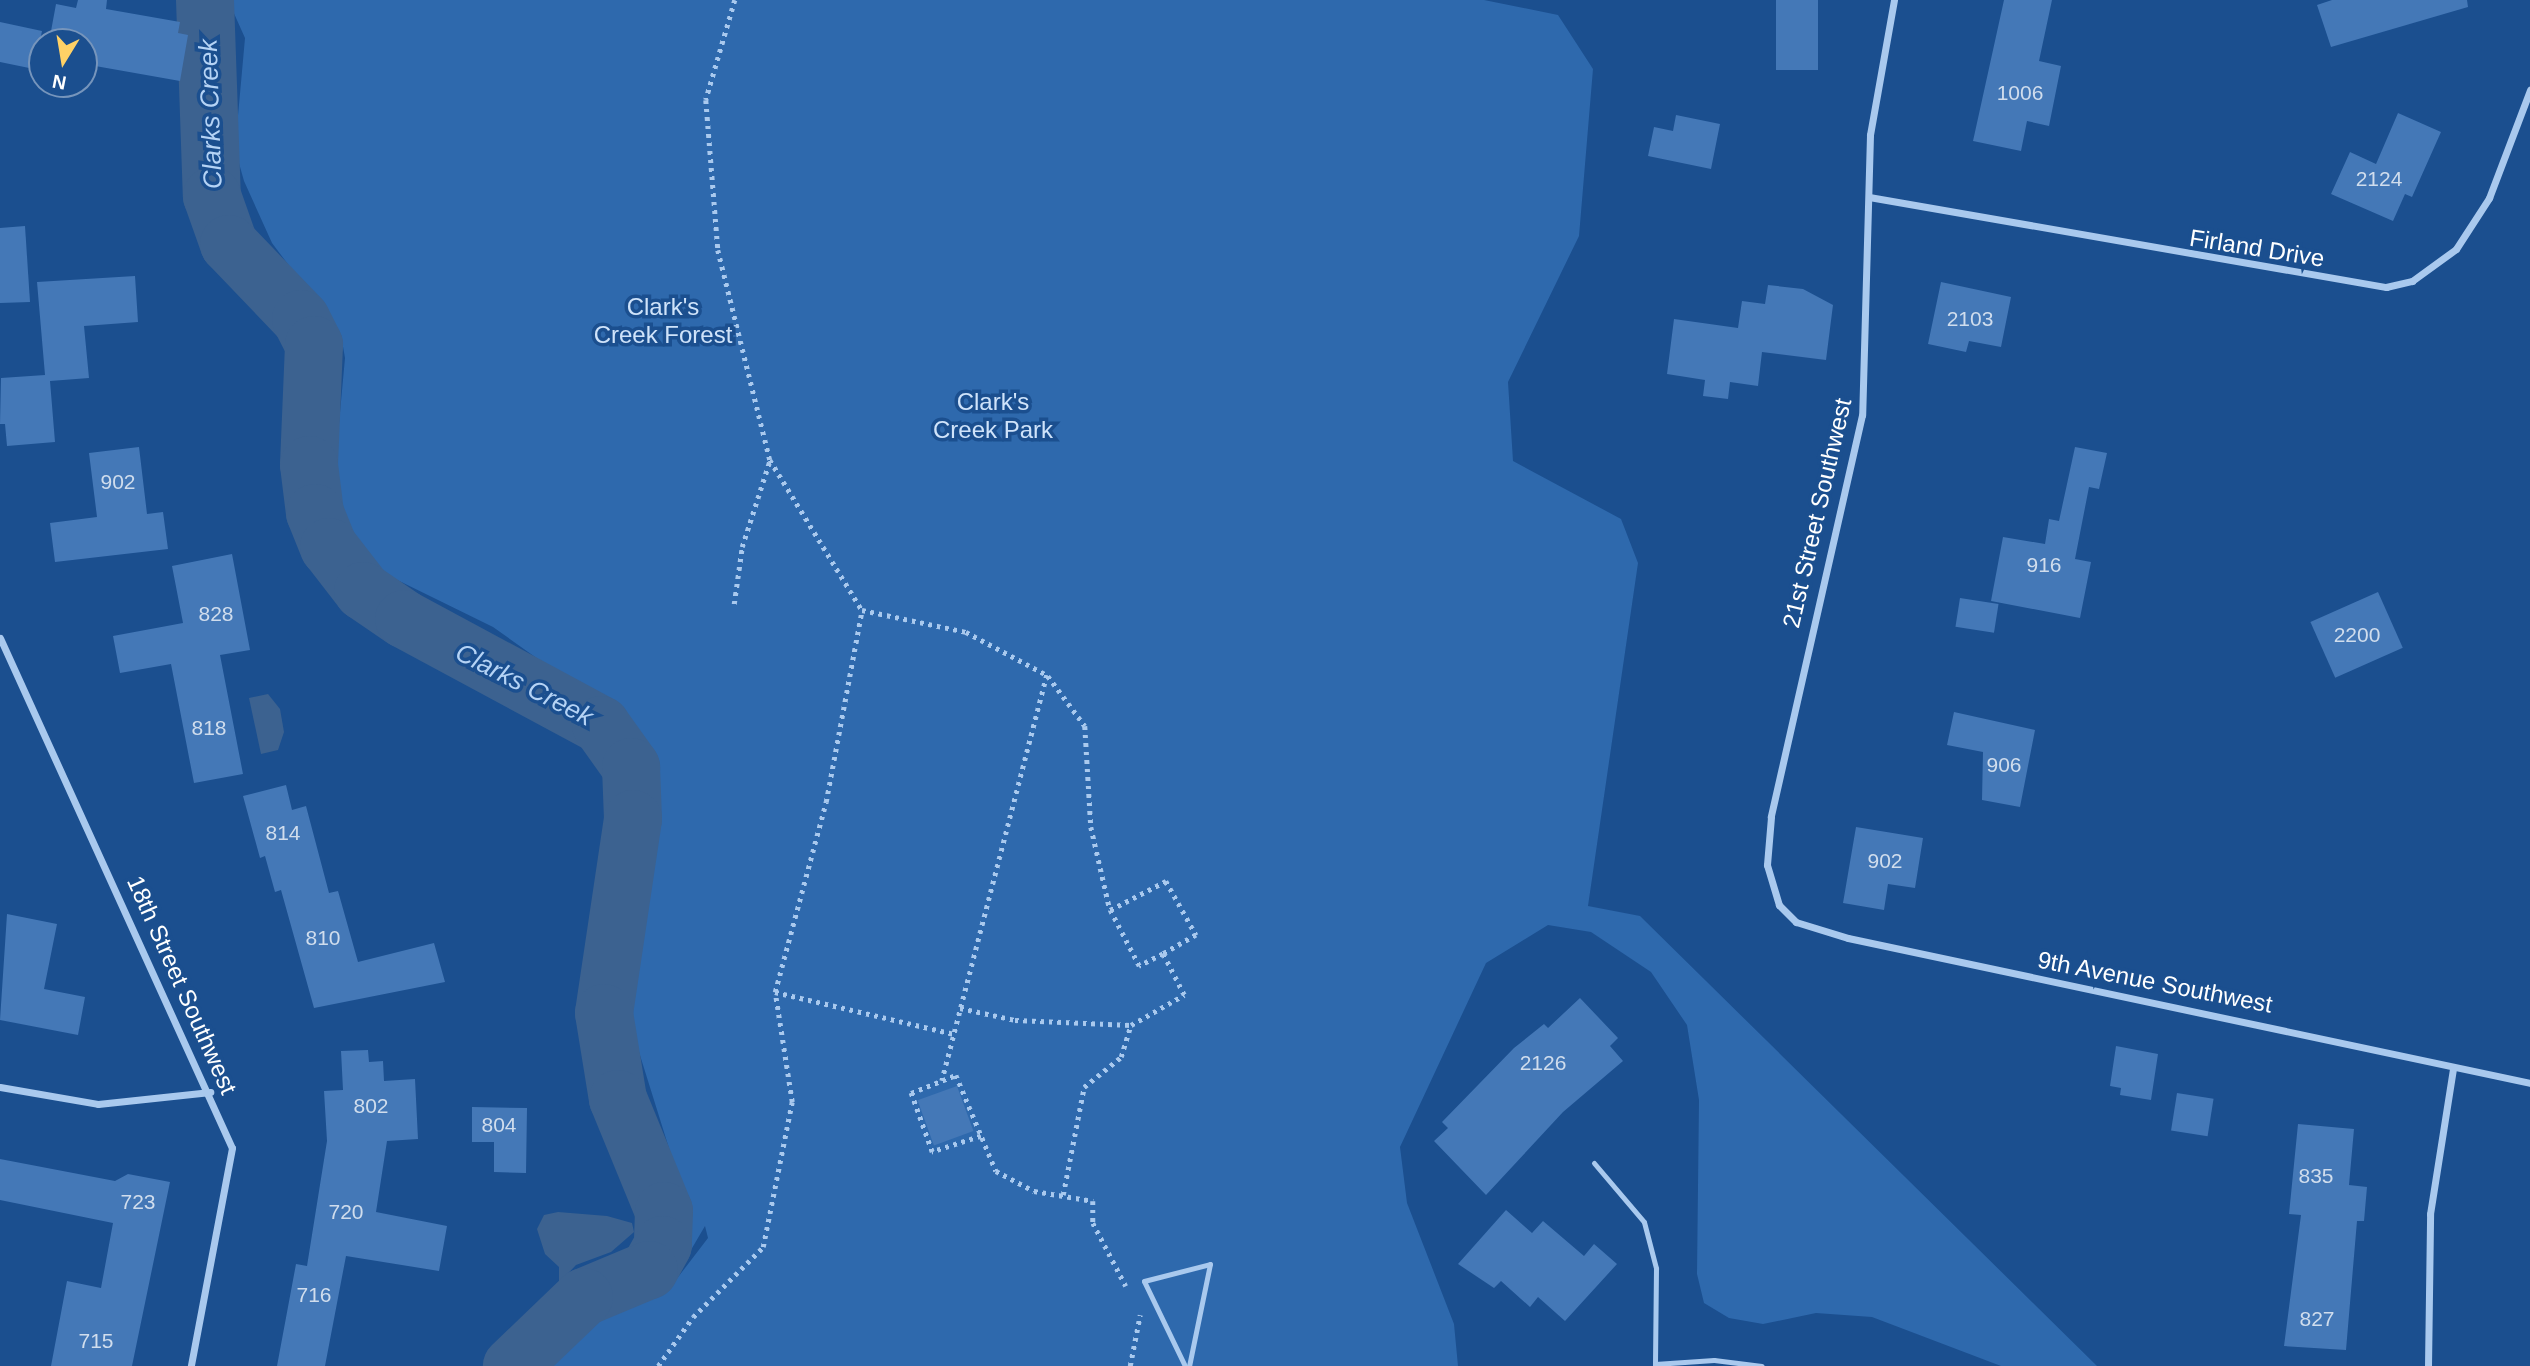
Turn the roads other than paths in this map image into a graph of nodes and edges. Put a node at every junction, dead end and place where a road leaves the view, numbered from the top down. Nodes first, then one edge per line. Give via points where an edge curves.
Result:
1 (1894, 0) edge
2 (2530, 90) edge
3 (1869, 197) junction
4 (0, 638) edge
5 (1779, 905) joint
6 (2452, 1068) junction
7 (2530, 1083) edge
8 (0, 1087) edge
9 (210, 1092) junction
10 (1594, 1163) dead end
11 (1655, 1365) edge
12 (191, 1366) edge
13 (1187, 1366) edge
14 (1762, 1366) edge
15 (2428, 1366) edge

1 - 3 street, 21st Street Southwest via 1870,135
2 - 3 street, Firland Drive via 2489,198 2456,249 2412,281 2386,287
3 - 5 street, 21st Street Southwest via 1866,388 1770,817 1767,864
4 - 9 street, 18th Street Southwest
5 - 6 street, 9th Avenue Southwest via 1796,922 1848,938
6 - 7 street, 9th Avenue Southwest
6 - 15 street via 2430,1214
8 - 9 street via 98,1104
9 - 12 street, 18th Street Southwest via 232,1148
10 - 11 lane via 1644,1222 1656,1268
11 - 14 lane via 1714,1360
13 - 13 lane via 1144,1280 1210,1264

